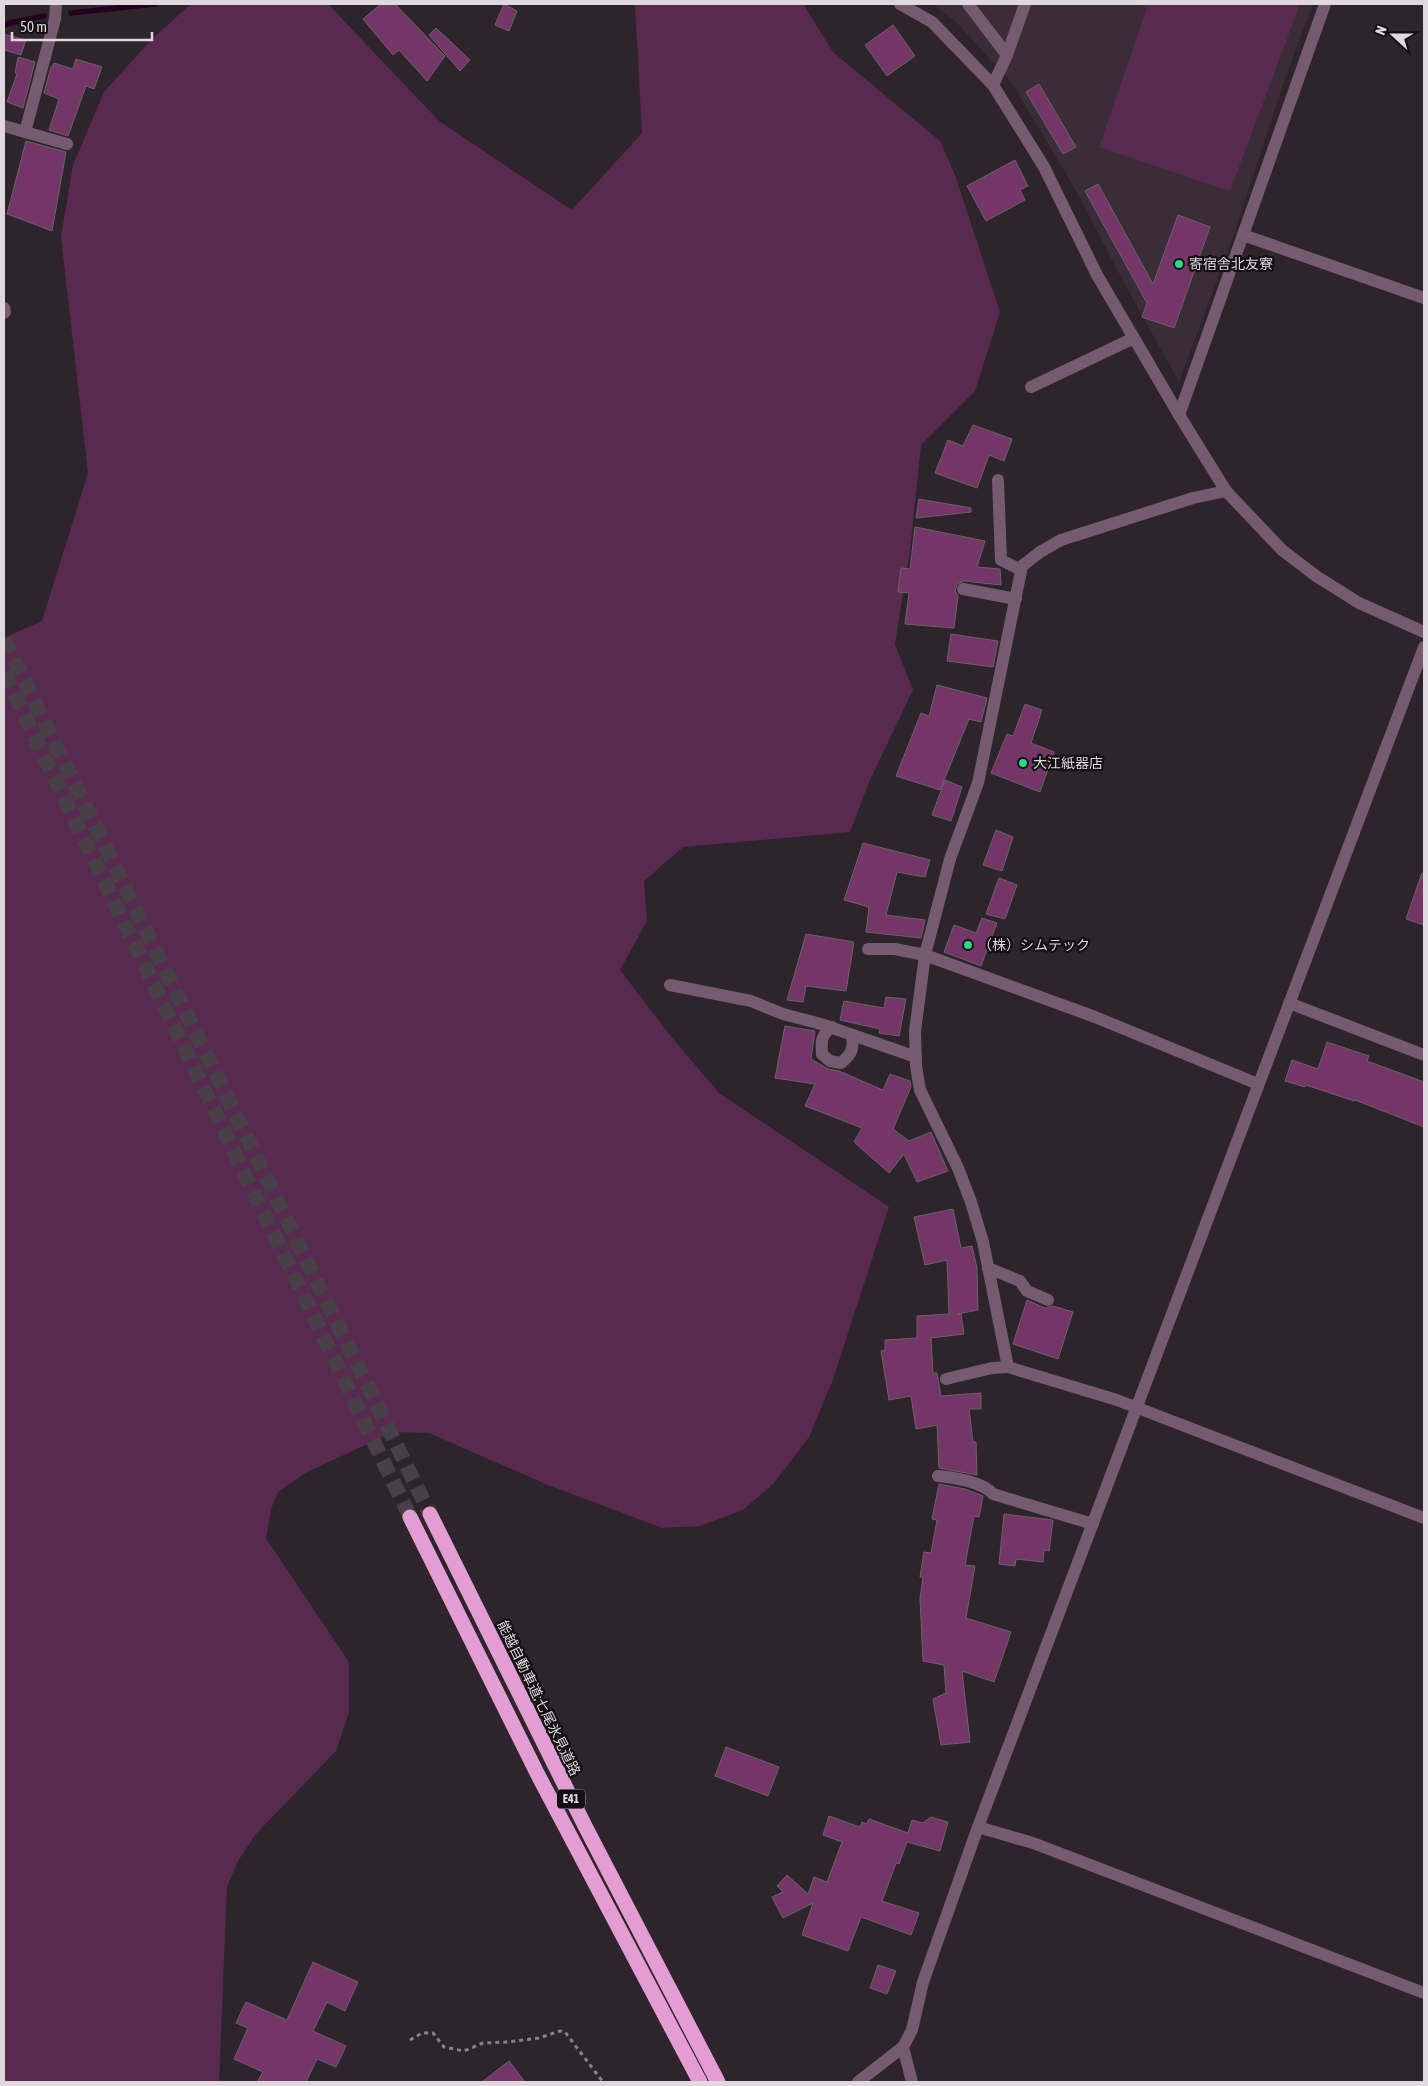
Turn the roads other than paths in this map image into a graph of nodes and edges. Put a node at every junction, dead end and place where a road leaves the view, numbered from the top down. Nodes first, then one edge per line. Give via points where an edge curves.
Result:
1 (56, 4) edge
2 (900, 4) edge
3 (968, 4) edge
4 (1025, 4) edge
5 (1325, 4) edge
6 (1007, 55) junction
7 (993, 85) junction
8 (4, 126) edge
9 (25, 132) junction
10 (67, 144) dead end
11 (1243, 235) junction
12 (1424, 298) edge
13 (4, 308) edge
14 (4, 313) edge
15 (1134, 338) junction
16 (1031, 387) dead end
17 (1179, 415) junction
18 (998, 480) dead end
19 (1226, 491) junction
20 (1022, 570) junction
21 (963, 589) dead end
22 (1016, 599) junction
23 (1424, 632) edge
24 (1424, 647) edge
25 (868, 949) dead end
26 (925, 955) junction
27 (670, 985) dead end
28 (1289, 1003) junction
29 (832, 1027) junction
30 (852, 1034) junction
31 (1424, 1055) edge
32 (916, 1057) junction
33 (1258, 1084) junction
34 (988, 1268) junction
35 (1048, 1300) dead end
36 (1008, 1367) junction
37 (946, 1379) dead end
38 (1137, 1408) junction
39 (938, 1476) dead end
40 (430, 1514) tunnel mouth
41 (410, 1517) tunnel mouth
42 (1424, 1518) edge
43 (1093, 1524) junction
44 (978, 1826) junction
45 (1424, 1993) edge
46 (903, 2047) junction
47 (700, 2082) edge
48 (718, 2082) edge
49 (858, 2082) edge
50 (912, 2082) edge

1 - 9 street via 55,19
2 - 7 street via 932,22
3 - 6 street
4 - 6 street
5 - 11 street
6 - 7 street
7 - 15 street via 1044,166 1097,275
8 - 9 street
9 - 10 street
11 - 12 street
11 - 17 street
13 - 14 street
15 - 16 street
15 - 17 street
17 - 19 street
18 - 20 street via 1001,560
19 - 20 street via 1193,498 1061,540 1040,552 1022,566
19 - 23 street via 1282,550 1316,576 1359,603
20 - 22 street
21 - 22 street
22 - 26 street via 978,783 950,859
24 - 28 street
25 - 26 street via 895,949
26 - 32 street via 915,1031
26 - 33 street via 1095,1017
27 - 29 street via 751,1001 783,1014
28 - 31 street
28 - 33 street
29 - 30 street
29 - 30 street via 824,1033 821,1042 822,1054 830,1061 840,1063 848,1057 854,1049
30 - 32 street
32 - 34 street via 920,1090 971,1202
33 - 38 street
34 - 35 street via 1020,1281 1027,1291
34 - 36 street
36 - 37 street
36 - 38 street
38 - 42 street
38 - 43 street
39 - 43 street via 969,1480 993,1494
40 - 48 highway, 能越自動車道;七尾氷見道路 / E41 via 584,1826
41 - 47 highway, E41 via 538,1775
43 - 44 street
44 - 45 street via 1033,1843
44 - 46 street via 924,1982 912,2030
46 - 49 street
46 - 50 street

